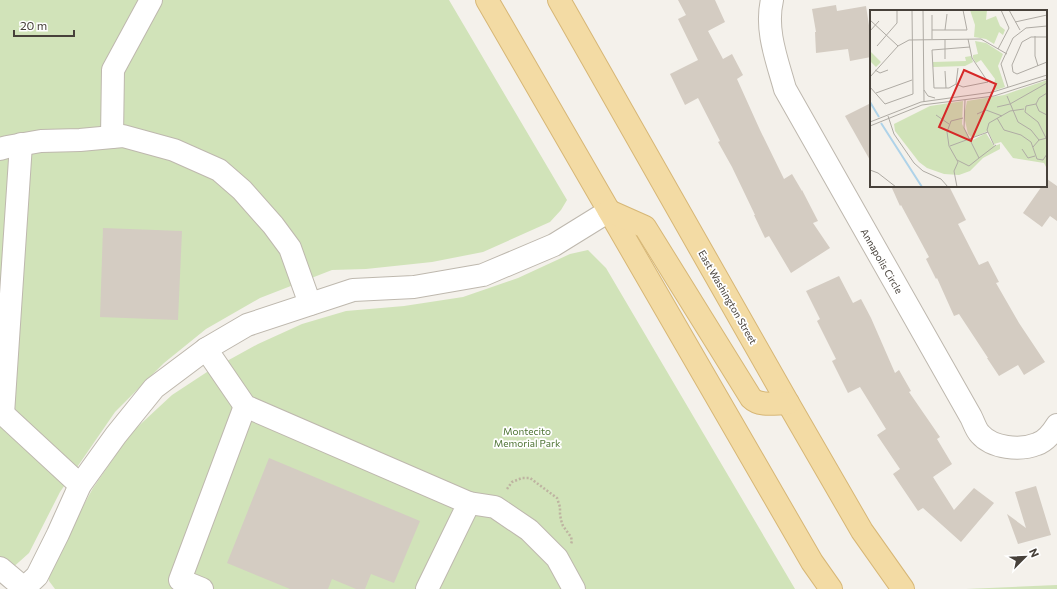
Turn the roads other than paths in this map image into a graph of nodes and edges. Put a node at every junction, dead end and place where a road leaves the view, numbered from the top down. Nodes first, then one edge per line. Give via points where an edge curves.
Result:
1 (151, 0) edge
2 (487, 0) edge
3 (559, 0) edge
4 (772, 0) edge
5 (112, 137) junction
6 (21, 144) junction
7 (0, 149) edge
8 (609, 211) junction
9 (8, 213) edge
10 (310, 304) junction
11 (206, 349) junction
12 (788, 403) junction
13 (245, 406) junction
14 (1, 412) edge
15 (1057, 425) edge
16 (80, 485) junction
17 (469, 503) junction
18 (0, 568) edge
19 (182, 585) edge
20 (24, 589) edge
21 (202, 589) edge
22 (427, 589) edge
23 (574, 589) edge
24 (831, 589) edge
25 (903, 589) edge

1 - 5 street via 113,70
2 - 8 main road
3 - 12 main road, East Washington Street
4 - 15 street, Annapolis Circle via 770,31 785,89 979,434 990,443 1006,447 1026,447 1038,444 1052,434
5 - 6 street
5 - 10 street via 123,136 174,150 219,170 242,190 290,248
6 - 7 street
6 - 9 street
8 - 10 street via 554,245 483,275 414,287 353,290
8 - 12 main road via 645,227 751,398 760,403
8 - 24 main road via 812,562
9 - 14 street
10 - 11 street via 247,325
11 - 13 street
11 - 16 street via 154,388
12 - 25 main road, East Washington Street via 862,531
13 - 17 street
13 - 19 street
14 - 16 street
16 - 20 street via 37,576
17 - 22 street
17 - 23 street via 495,507 529,530 557,558
18 - 20 street
19 - 21 street

